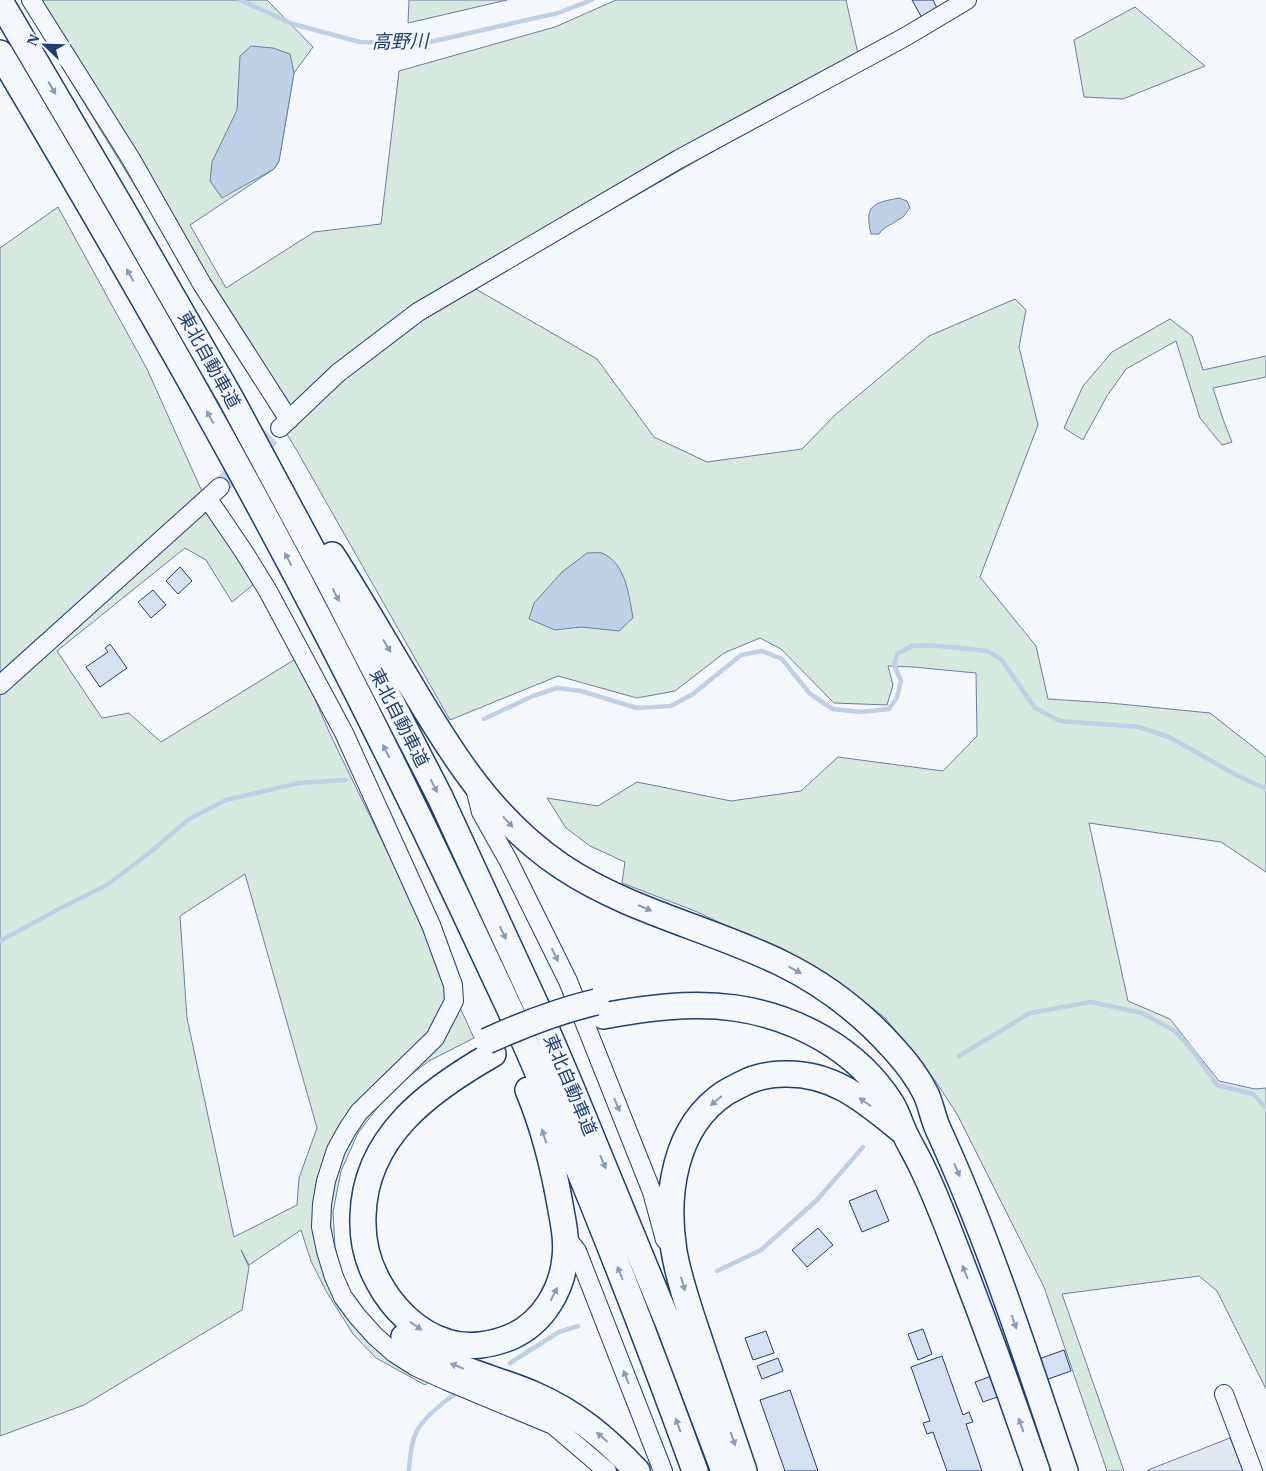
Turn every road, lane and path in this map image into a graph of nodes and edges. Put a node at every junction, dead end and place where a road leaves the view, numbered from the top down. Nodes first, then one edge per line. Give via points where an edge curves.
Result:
1 (31, 0) edge
2 (968, 0) edge
3 (0, 1) edge
4 (0, 53) edge
5 (230, 397) junction
6 (0, 685) edge
7 (475, 785) junction
8 (416, 810) junction
9 (600, 1009) junction
10 (490, 1048) junction
11 (937, 1126) junction
12 (903, 1132) junction
13 (566, 1237) junction
14 (674, 1251) junction
15 (1224, 1394) dead end
16 (607, 1471) edge
17 (637, 1471) edge
18 (663, 1471) edge
19 (695, 1471) edge
20 (724, 1471) edge
21 (744, 1471) edge
22 (1037, 1471) edge
23 (1065, 1471) edge
24 (1253, 1471) edge

1 - 2 street via 131,159 285,424 338,373 418,312 680,159
3 -> 5 highway, 東北自動車道
8 -> 4 highway, 東北自動車道 via 269,523 102,225
5 -> 7 highway
5 -> 20 highway, 東北自動車道 via 440,798 532,996 666,1316
6 - 16 street via 214,493 344,733 427,916 453,984 454,1001 434,1038 359,1112 336,1150 326,1181 321,1227 334,1277 357,1316 394,1353 446,1381 553,1425
7 -> 11 highway via 515,830 584,880 665,917 746,947 834,994 878,1032 912,1071 927,1096
7 -> 14 street via 481,812 568,981 652,1192 666,1247
13 -> 8 highway via 548,1148 533,1102 497,1019
19 -> 8 highway, 東北自動車道 via 644,1333 546,1094
9 - 10 highway, bridge via 550,1015 517,1028
9 - 11 highway via 626,996 693,990 741,994 789,1006 834,1027 870,1053
9 - 12 highway via 734,1008 801,1027 841,1050 875,1080 893,1104
10 -> 13 highway via 419,1104 376,1158 363,1202 365,1248 372,1270 398,1311 415,1326 447,1342 485,1344 522,1332 552,1300 562,1279
17 -> 10 highway via 615,1448 563,1409 534,1394 447,1362 408,1341 378,1311 356,1273 346,1227 347,1204 359,1160 368,1142 380,1123 414,1088 446,1065
11 -> 23 highway via 972,1204
12 -> 14 highway via 842,1086 821,1078 802,1074 766,1076 746,1082 725,1093 708,1108 693,1127 682,1150 671,1198
22 -> 12 highway via 946,1222
18 -> 13 street via 577,1251
14 -> 21 highway via 693,1320
15 - 24 street

